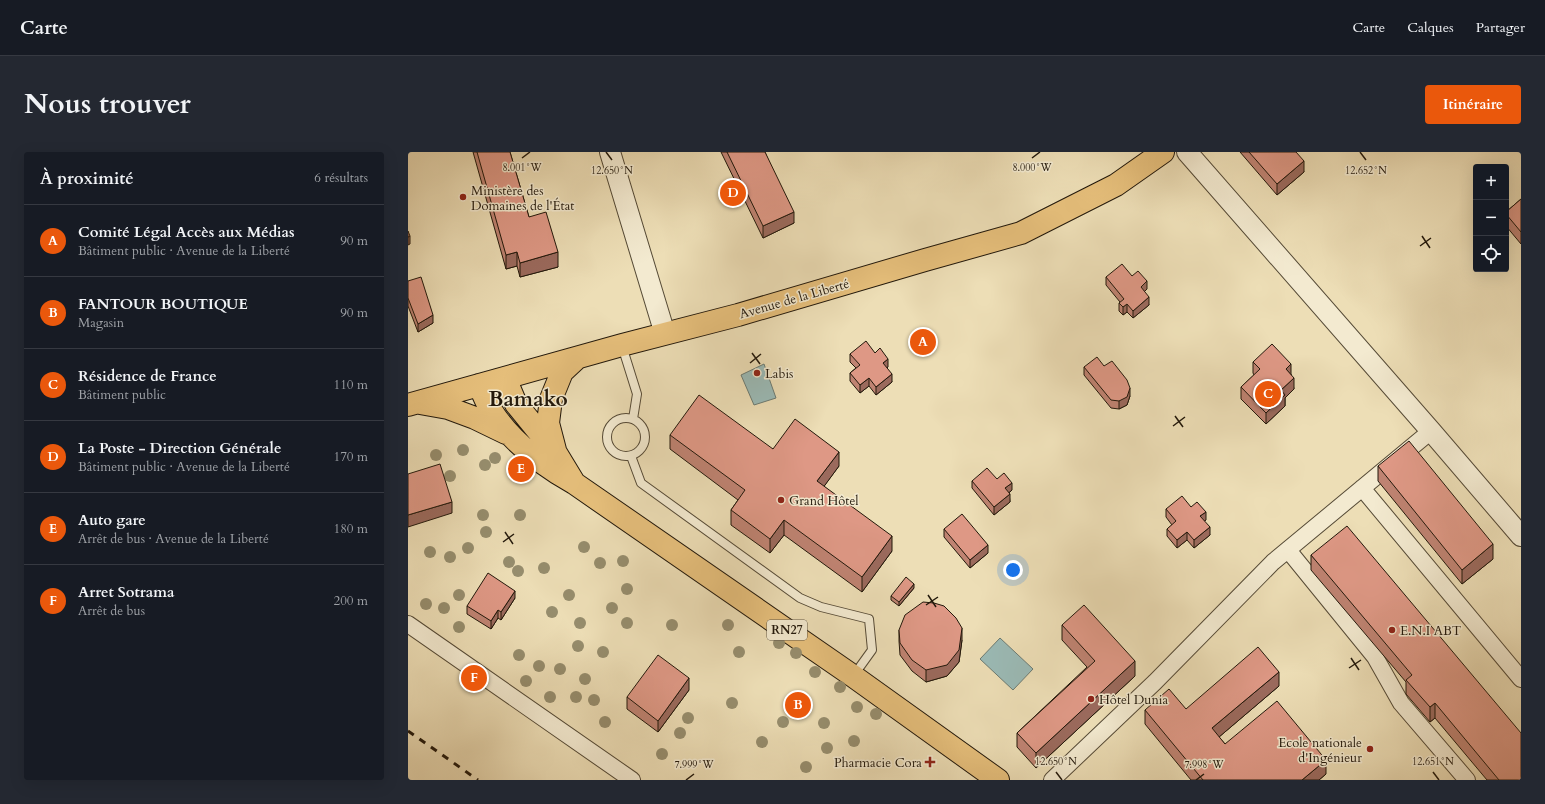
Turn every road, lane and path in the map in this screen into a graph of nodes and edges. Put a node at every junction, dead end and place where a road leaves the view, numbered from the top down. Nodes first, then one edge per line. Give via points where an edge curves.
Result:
1 (610, 152) edge
2 (1163, 152) edge
3 (1187, 152) edge
4 (665, 334) junction
5 (622, 345) junction
6 (577, 358) junction
7 (505, 378) junction
8 (479, 385) junction
9 (413, 403) edge
10 (633, 419) junction
11 (1431, 431) junction
12 (509, 434) junction
13 (556, 453) junction
14 (631, 456) junction
15 (574, 483) junction
16 (1362, 488) junction
17 (1521, 536) edge
18 (1288, 550) junction
19 (408, 624) edge
20 (853, 676) junction
21 (1521, 679) edge
22 (632, 780) edge
23 (998, 780) edge
24 (1052, 780) edge
25 (1466, 780) edge

1 - 4 street
2 - 4 main road, Avenue de la Liberté via 1116,185 1021,234
3 - 11 street
4 - 5 main road, Avenue de la Liberté
5 - 6 main road, Avenue de la Liberté
5 - 10 lane via 637,394
6 - 7 main road, Avenue de la Liberté
6 - 13 main road via 562,372 551,399 548,423
7 - 8 main road, Avenue de la Liberté
7 - 13 main road via 516,404
8 - 9 main road, Avenue de la Liberté
8 - 12 main road via 491,410
9 - 12 main road via 448,408
10 - 14 lane via 643,428 646,439 641,450
10 - 14 lane via 621,418 615,421 607,432 608,445 617,455
11 - 16 street
11 - 17 street
12 - 15 main road via 546,467
13 - 15 main road
14 - 20 lane via 641,483 800,598 821,607 869,619 872,650
15 - 20 main road, RN27
16 - 18 street
16 - 21 street
18 - 24 street
18 - 25 street via 1374,657 1401,702
19 - 22 street
20 - 23 main road, RN27

